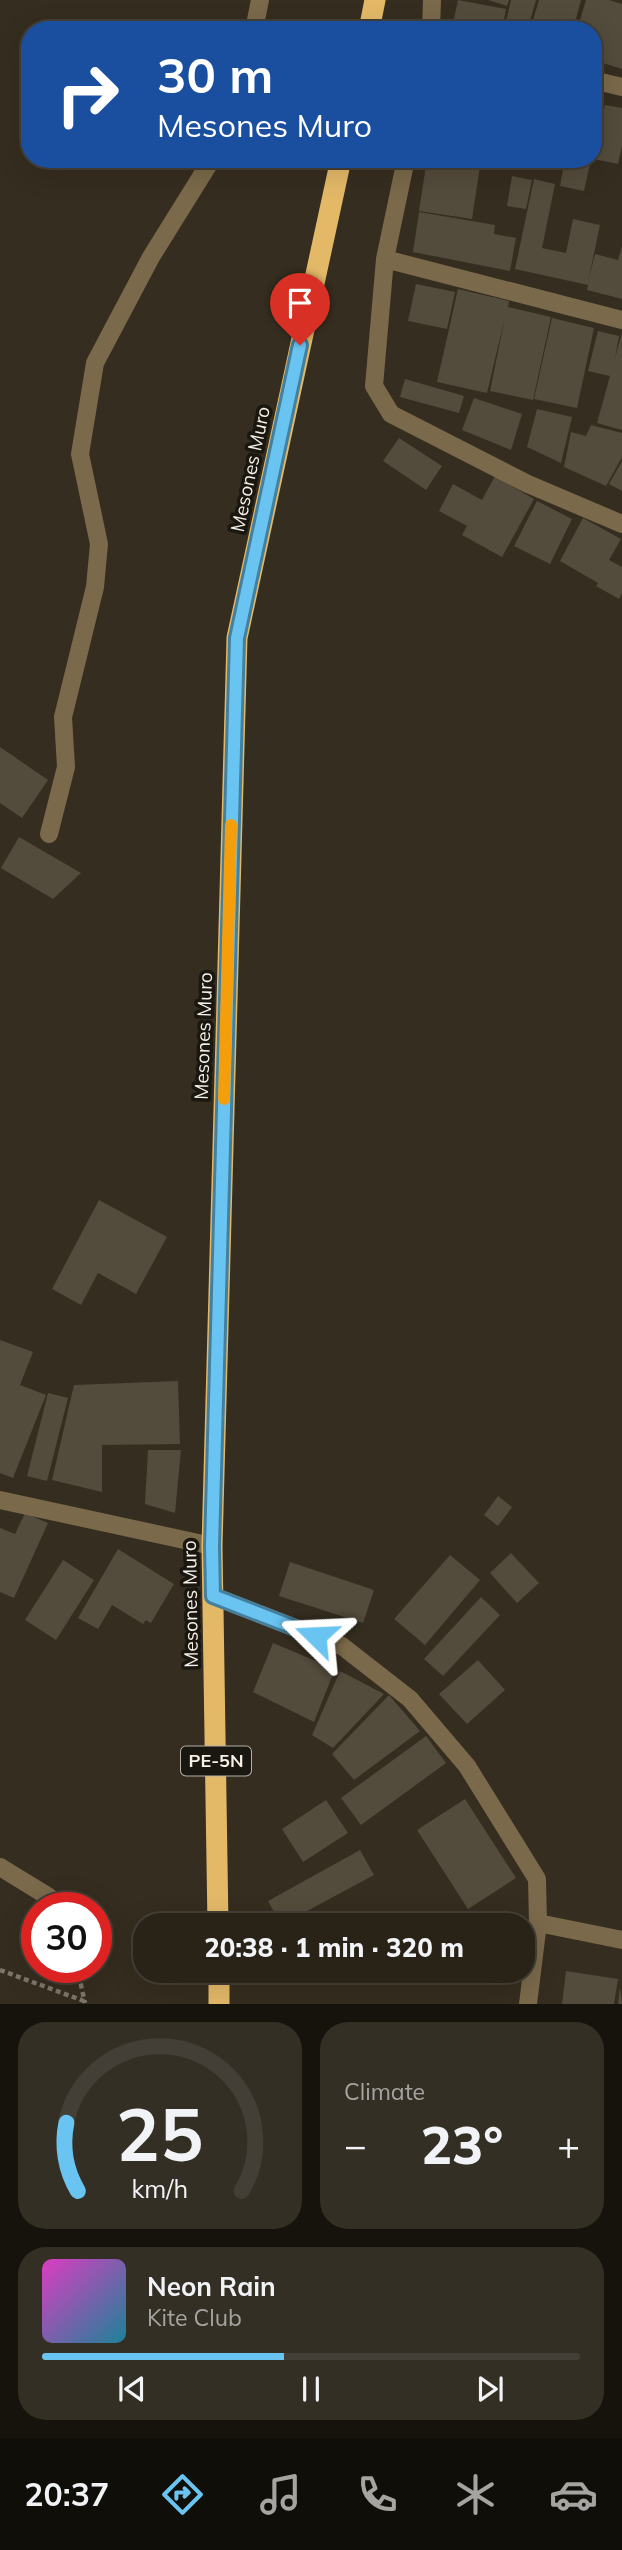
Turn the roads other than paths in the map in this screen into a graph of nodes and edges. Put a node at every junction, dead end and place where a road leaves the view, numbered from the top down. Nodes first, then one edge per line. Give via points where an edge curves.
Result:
1 (260, 0) edge
2 (375, 0) edge
3 (432, 0) edge
4 (256, 21) edge
5 (371, 21) edge
6 (431, 21) edge
7 (602, 82) edge
8 (622, 87) edge
9 (206, 168) edge
10 (339, 168) edge
11 (404, 168) edge
12 (385, 260) junction
13 (622, 320) edge
14 (622, 524) edge
15 (49, 834) dead end
16 (0, 1500) edge
17 (212, 1546) junction
18 (213, 1596) junction
19 (0, 1867) edge
20 (41, 1892) edge
21 (218, 1913) edge
22 (538, 1923) junction
23 (622, 1940) edge
24 (219, 1983) edge
25 (219, 2004) edge
26 (528, 2004) edge

1 - 4 street
2 - 5 highway
3 - 6 street
7 - 8 street
9 - 15 street via 151,257 95,363 80,454 99,544 95,587 63,718 66,767
10 - 17 highway, Mesones Muro / PE-5N via 237,638
11 - 12 street
12 - 13 street
12 - 14 street via 374,386 391,414 527,484
16 - 17 street
17 - 18 highway, Mesones Muro / PE-5N
18 - 21 highway, Mesones Muro / PE-5N
18 - 22 street via 342,1646 410,1699 467,1766 537,1879
19 - 20 street
22 - 23 street
22 - 26 street
24 - 25 highway

